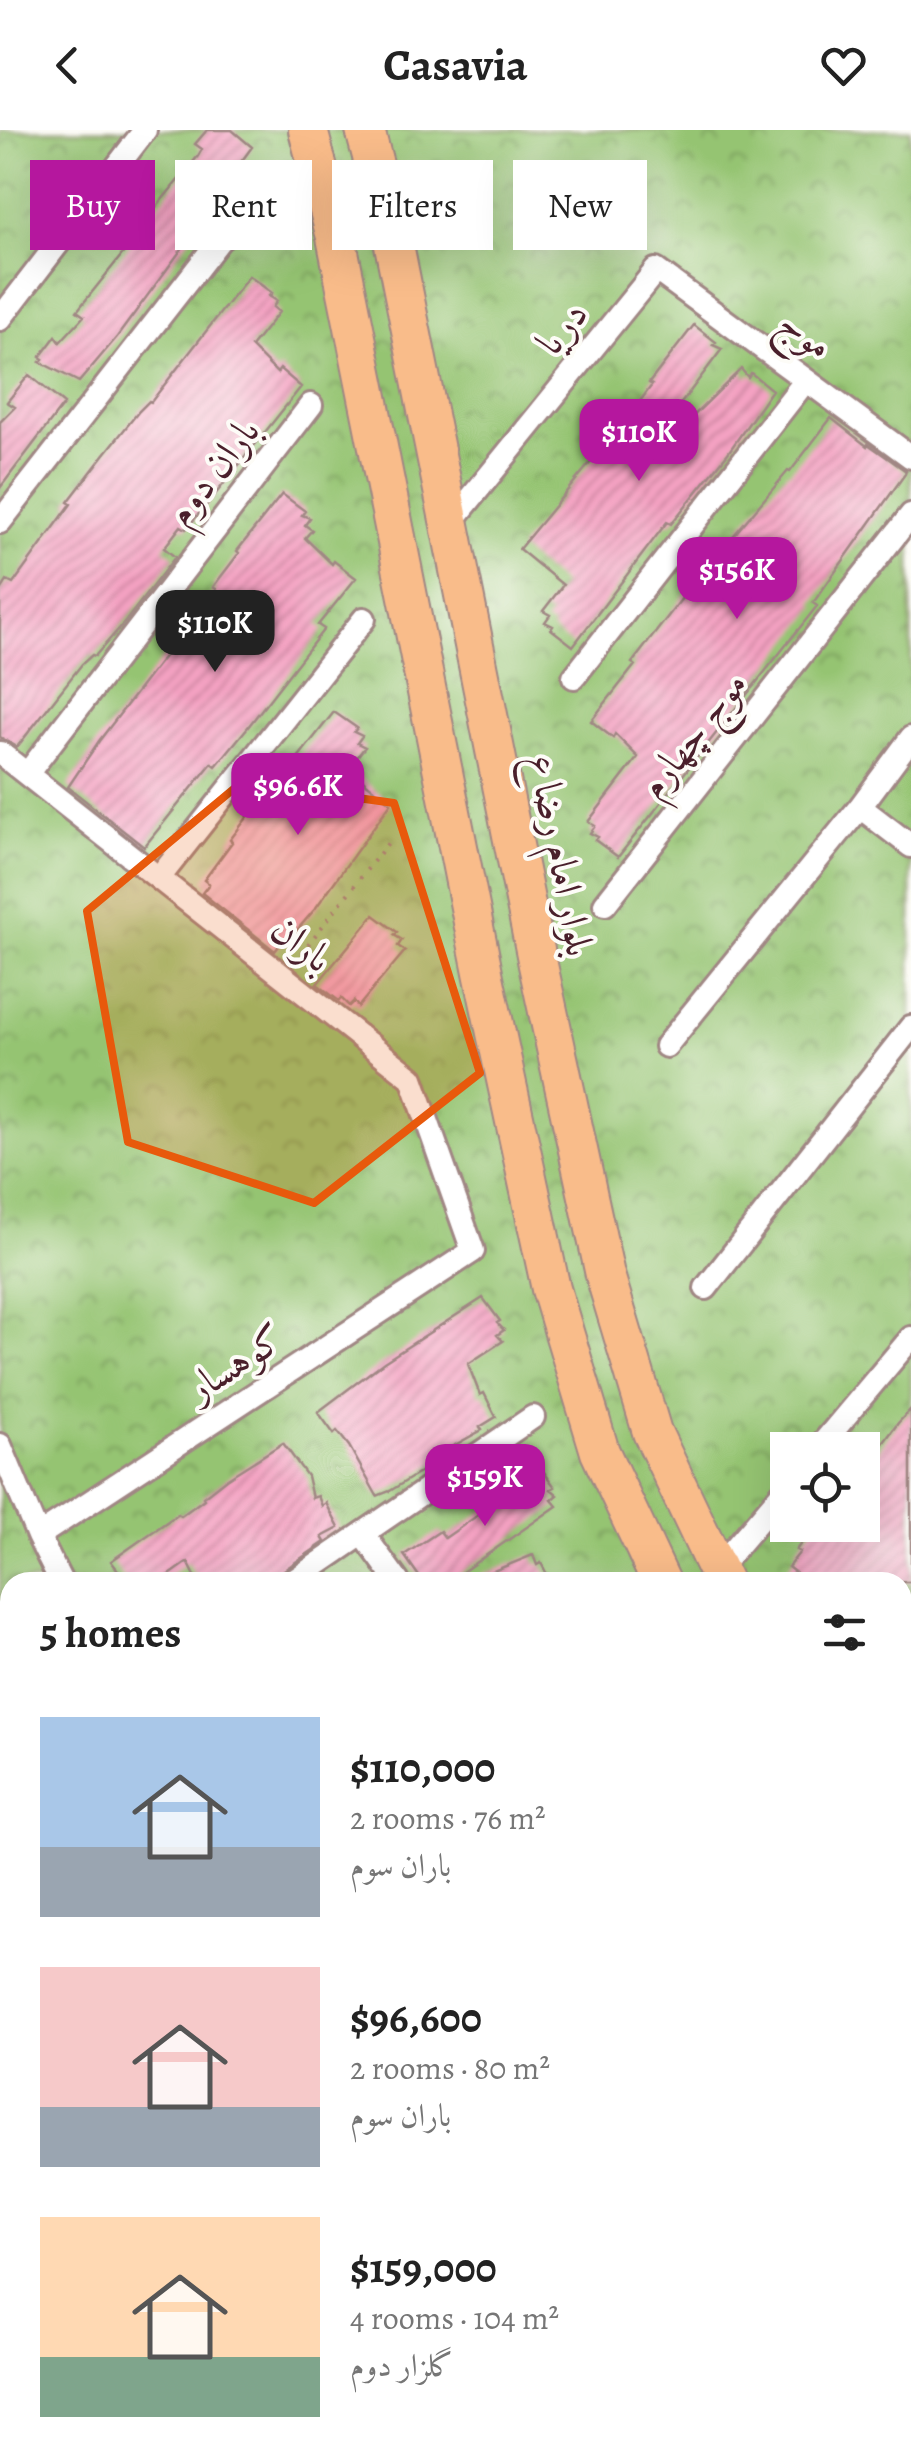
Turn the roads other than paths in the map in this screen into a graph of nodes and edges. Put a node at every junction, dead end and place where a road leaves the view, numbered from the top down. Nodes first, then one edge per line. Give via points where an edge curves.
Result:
1 (146, 130) edge
2 (308, 130) edge
3 (365, 130) edge
4 (213, 250) edge
5 (656, 270) joint
6 (0, 319) edge
7 (806, 380) junction
8 (311, 405) dead end
9 (911, 458) edge
10 (911, 516) edge
11 (0, 522) edge
12 (450, 524) junction
13 (364, 620) dead end
14 (574, 677) dead end
15 (911, 738) edge
16 (0, 753) edge
17 (26, 774) junction
18 (860, 807) junction
19 (911, 846) edge
20 (159, 878) junction
21 (605, 904) dead end
22 (538, 965) junction
23 (484, 976) junction
24 (911, 1027) edge
25 (666, 1046) dead end
26 (473, 1252) joint
27 (706, 1288) dead end
28 (911, 1338) edge
29 (533, 1418) dead end
30 (832, 1432) edge
31 (0, 1445) edge
32 (770, 1510) edge
33 (363, 1534) junction
34 (38, 1536) junction
35 (56, 1572) edge
36 (307, 1572) edge
37 (391, 1572) edge
38 (656, 1572) edge
39 (719, 1572) edge
40 (724, 1572) edge

1 - 6 street
2 - 23 main road via 336,238
3 - 12 main road, بلوار امام رضا ع
4 - 11 street
5 - 7 street, موج
5 - 12 street, دریا
7 - 9 street, موج
7 - 14 street
8 - 17 street, باران دوم
10 - 21 street, موج چهارم
12 - 22 main road, بلوار امام رضا ع
13 - 20 street
15 - 18 street
16 - 17 street, باران
17 - 20 street, باران
18 - 19 street
18 - 25 street
20 - 26 street, باران via 412,1078
22 - 23 main road
22 - 39 main road, بلوار امام رضا ع via 605,1275 652,1432
23 - 38 main road via 552,1289 600,1452
24 - 27 street
26 - 34 street, کوهسار
28 - 30 street
29 - 33 street
31 - 34 street
32 - 40 street
33 - 36 street
33 - 37 street
34 - 35 street

